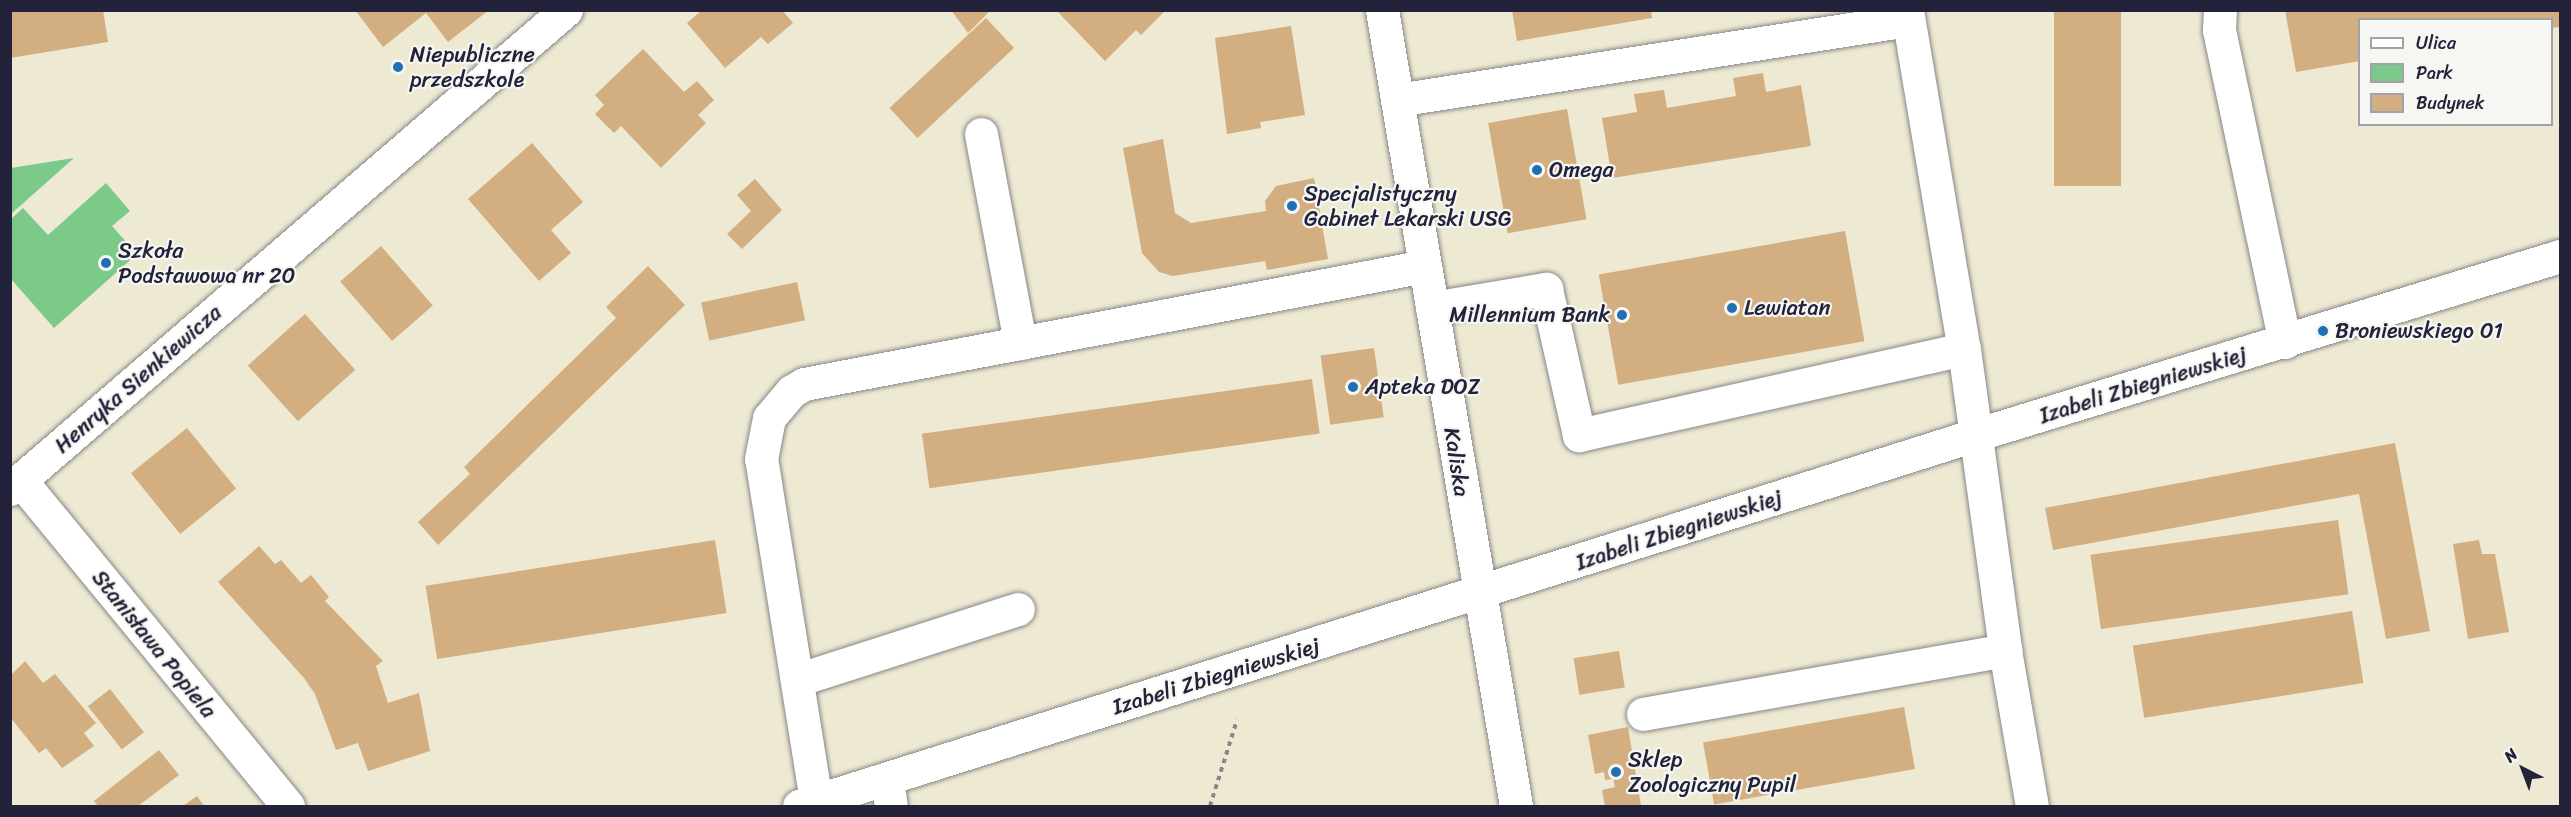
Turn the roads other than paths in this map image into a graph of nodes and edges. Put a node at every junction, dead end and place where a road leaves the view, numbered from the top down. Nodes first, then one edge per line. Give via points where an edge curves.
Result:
1 (566, 10) edge
2 (1382, 10) edge
3 (2220, 10) edge
4 (1907, 15) edge
5 (1397, 100) junction
6 (981, 134) dead end
7 (2560, 256) edge
8 (1425, 266) junction
9 (1432, 308) junction
10 (2285, 342) junction
11 (1020, 343) junction
12 (1964, 349) junction
13 (1975, 435) junction
14 (16, 485) edge
15 (1478, 594) junction
16 (1018, 609) dead end
17 (2005, 650) junction
18 (796, 680) junction
19 (1643, 714) dead end
20 (889, 793) edge
21 (808, 804) edge
22 (288, 807) edge
23 (1516, 807) edge
24 (2032, 807) edge

1 - 14 street, Henryka Sienkiewicza
2 - 5 street, Kaliska
3 - 10 street via 2219,30
4 - 5 street
4 - 12 street
5 - 8 street, Kaliska
6 - 11 street
7 - 10 street, Izabeli Zbiegniewskiej
8 - 9 street, Kaliska
8 - 11 street
9 - 12 street via 1546,289 1579,435
9 - 15 street, Kaliska
10 - 13 street, Izabeli Zbiegniewskiej
11 - 18 street via 804,384 774,407 764,429 761,459
12 - 13 street
13 - 15 street, Izabeli Zbiegniewskiej
13 - 17 street
14 - 22 street, Stanisława Popiela
15 - 20 street, Izabeli Zbiegniewskiej
15 - 23 street, Kaliska
16 - 18 street
17 - 19 street
17 - 24 street
18 - 21 street
20 - 21 street, Izabeli Zbiegniewskiej

